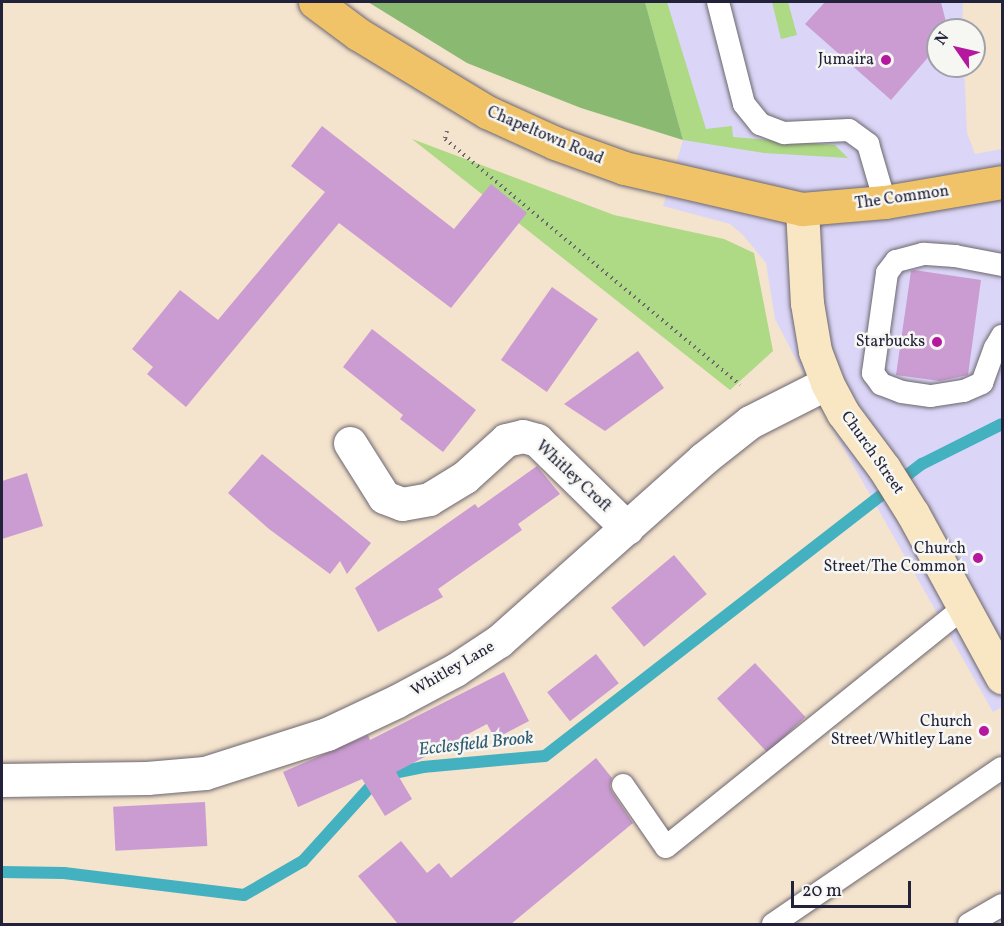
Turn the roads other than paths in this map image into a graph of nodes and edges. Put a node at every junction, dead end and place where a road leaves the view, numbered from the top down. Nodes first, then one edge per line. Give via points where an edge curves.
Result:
1 (315, 2) edge
2 (718, 2) edge
3 (1002, 182) edge
4 (885, 202) junction
5 (802, 209) junction
6 (1002, 265) edge
7 (1002, 336) edge
8 (827, 383) junction
9 (350, 443) dead end
10 (627, 528) junction
11 (966, 606) junction
12 (1002, 677) edge
13 (1002, 768) edge
14 (2, 780) edge
15 (623, 785) dead end
16 (1002, 905) edge
17 (773, 924) edge
18 (969, 924) edge

1 - 5 main road, Chapeltown Road via 454,94 555,143 624,168
2 - 4 lane via 744,104 760,124 784,133 849,130 868,144
3 - 4 main road, The Common
4 - 5 main road, The Common
5 - 8 main road, Church Street via 807,303 815,351
6 - 7 lane via 923,254 896,261 887,273 873,373 881,384 902,392 931,396 964,391 982,383
8 - 10 street, Whitley Lane via 750,422
8 - 11 main road, Church Street via 843,413 913,514
9 - 10 street, Whitley Croft via 384,497 402,504 429,499 465,477 506,440 523,436 537,440
10 - 14 street, Whitley Lane via 500,641 455,670 327,734 205,774
11 - 12 main road, Church Street
11 - 15 lane via 666,847
13 - 17 lane
16 - 18 lane

